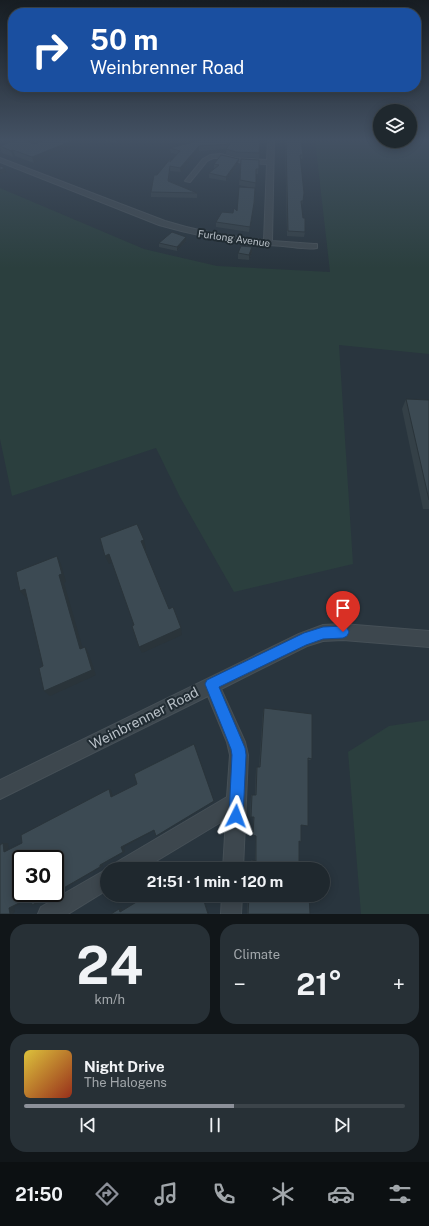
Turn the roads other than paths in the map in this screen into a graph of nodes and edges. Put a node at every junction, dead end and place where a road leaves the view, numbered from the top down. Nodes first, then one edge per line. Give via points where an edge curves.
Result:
1 (58, 183) edge
2 (269, 183) edge
3 (268, 244) junction
4 (314, 246) dead end
5 (429, 639) edge
6 (211, 684) junction
7 (0, 790) edge
8 (237, 802) junction
9 (136, 862) edge
10 (233, 862) edge
11 (100, 883) edge
12 (232, 902) edge
13 (48, 914) edge
14 (231, 914) edge

1 - 3 street, Furlong Avenue via 173,227 211,236
2 - 3 street
3 - 4 street, Furlong Avenue
5 - 6 street, Weinbrenner Road via 343,632 323,633 285,648
6 - 7 street, Weinbrenner Road
6 - 8 street via 238,748
8 - 9 street
8 - 10 street
11 - 13 street
12 - 14 street

